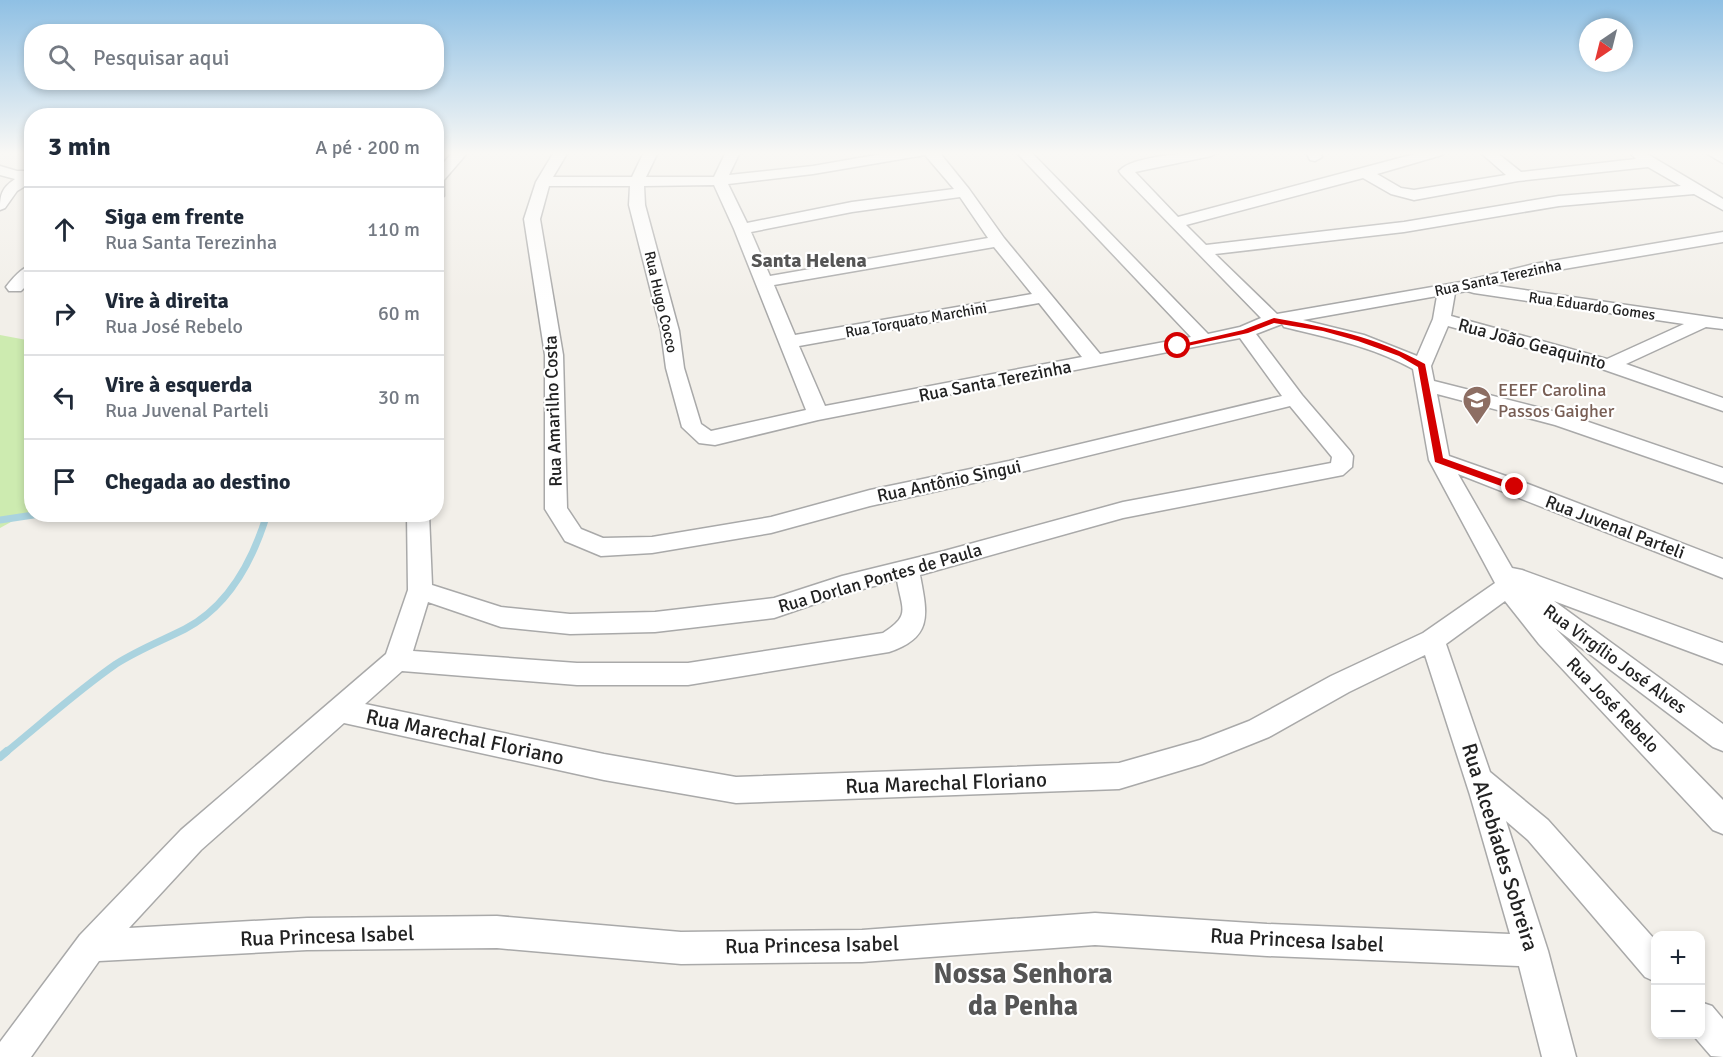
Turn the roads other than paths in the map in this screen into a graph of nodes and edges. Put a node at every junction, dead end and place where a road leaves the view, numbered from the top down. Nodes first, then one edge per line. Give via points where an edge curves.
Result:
1 (537, 201) edge
2 (637, 201) edge
3 (729, 201) edge
4 (894, 201) edge
5 (970, 201) edge
6 (1070, 201) edge
7 (1154, 201) edge
8 (1257, 201) edge
9 (1557, 201) edge
10 (1175, 223) junction
11 (742, 229) junction
12 (1723, 237) edge
13 (998, 241) junction
14 (1204, 250) junction
15 (24, 278) edge
16 (762, 282) junction
17 (15, 287) dead end
18 (1454, 288) junction
19 (1043, 297) junction
20 (1442, 319) junction
21 (1274, 320) junction
22 (1702, 322) junction
23 (1723, 324) edge
24 (1245, 332) junction
25 (1204, 340) junction
26 (789, 342) junction
27 (1096, 362) junction
28 (1609, 365) junction
29 (1423, 376) junction
30 (1295, 399) junction
31 (1723, 405) edge
32 (818, 414) junction
33 (715, 438) joint
34 (1438, 460) junction
35 (1723, 476) edge
36 (418, 522) edge
37 (601, 547) joint
38 (907, 569) junction
39 (1723, 569) edge
40 (1505, 579) junction
41 (420, 590) junction
42 (1432, 640) junction
43 (1723, 654) edge
44 (398, 660) junction
45 (338, 710) junction
46 (1723, 739) edge
47 (1482, 782) junction
48 (1723, 820) edge
49 (91, 946) junction
50 (1532, 951) junction
51 (1651, 960) edge
52 (1705, 1023) edge
53 (1723, 1044) edge
54 (10, 1057) edge
55 (1559, 1057) edge

1 - 37 street, Rua Amarilho Costa via 532,219 554,355 556,509 573,535
2 - 33 street, Rua Hugo Cocco via 692,427 706,438
3 - 11 street
4 - 11 street
5 - 13 street
6 - 25 street
7 - 10 street
8 - 10 street
9 - 14 street via 1404,227
10 - 14 street
11 - 16 street
12 - 18 street, Rua Santa Terezinha via 1534,269
13 - 16 street
13 - 19 street
14 - 21 street
15 - 17 street
16 - 26 street
18 - 20 street
18 - 21 street, Rua Santa Terezinha
18 - 22 street, Rua Eduardo Gomes
19 - 26 street, Rua Torquato Marchini
19 - 27 street
20 - 28 street, Rua João Geaquinto
20 - 29 street
21 - 24 street, Rua Santa Terezinha
21 - 29 street via 1360,339 1402,355
22 - 23 street, Rua Eduardo Gomes
22 - 28 street
24 - 25 street, Rua Santa Terezinha
24 - 30 street
25 - 27 street, Rua Santa Terezinha
26 - 32 street
27 - 32 street, Rua Santa Terezinha
28 - 31 street, Rua João Geaquinto
29 - 34 street, Rua José Rebelo
29 - 35 street
30 - 37 street, Rua Antônio Singui via 870,498 771,525 652,544
30 - 38 street, Rua Dorlan Pontes de Paula via 1343,456 1341,467 1123,510
32 - 33 street, Rua Santa Terezinha
34 - 39 street, Rua Juvenal Parteli
34 - 40 street, Rua José Rebelo
36 - 41 street
38 - 41 street, Rua Dorlan Pontes de Paula via 774,608 656,622 570,624 501,617
38 - 44 street via 915,614 910,628 890,642 688,674 577,674
40 - 42 street, Rua Marechal Floriano
40 - 43 street via 1620,614
40 - 46 street, Rua Virgílio José Alves
40 - 48 street, Rua José Rebelo via 1548,637
41 - 44 street
42 - 45 street, Rua Marechal Floriano via 1259,729 1202,752 1119,776 736,790
42 - 47 street, Rua Alcebíades Sobreira
44 - 45 street
45 - 49 street via 191,840
47 - 50 street, Rua Alcebíades Sobreira
47 - 51 street via 1538,830
49 - 50 street, Rua Princesa Isabel via 307,934 497,932 681,948 862,946 1095,929
49 - 54 street
50 - 55 street, Rua Alcebíades Sobreira
52 - 53 street

